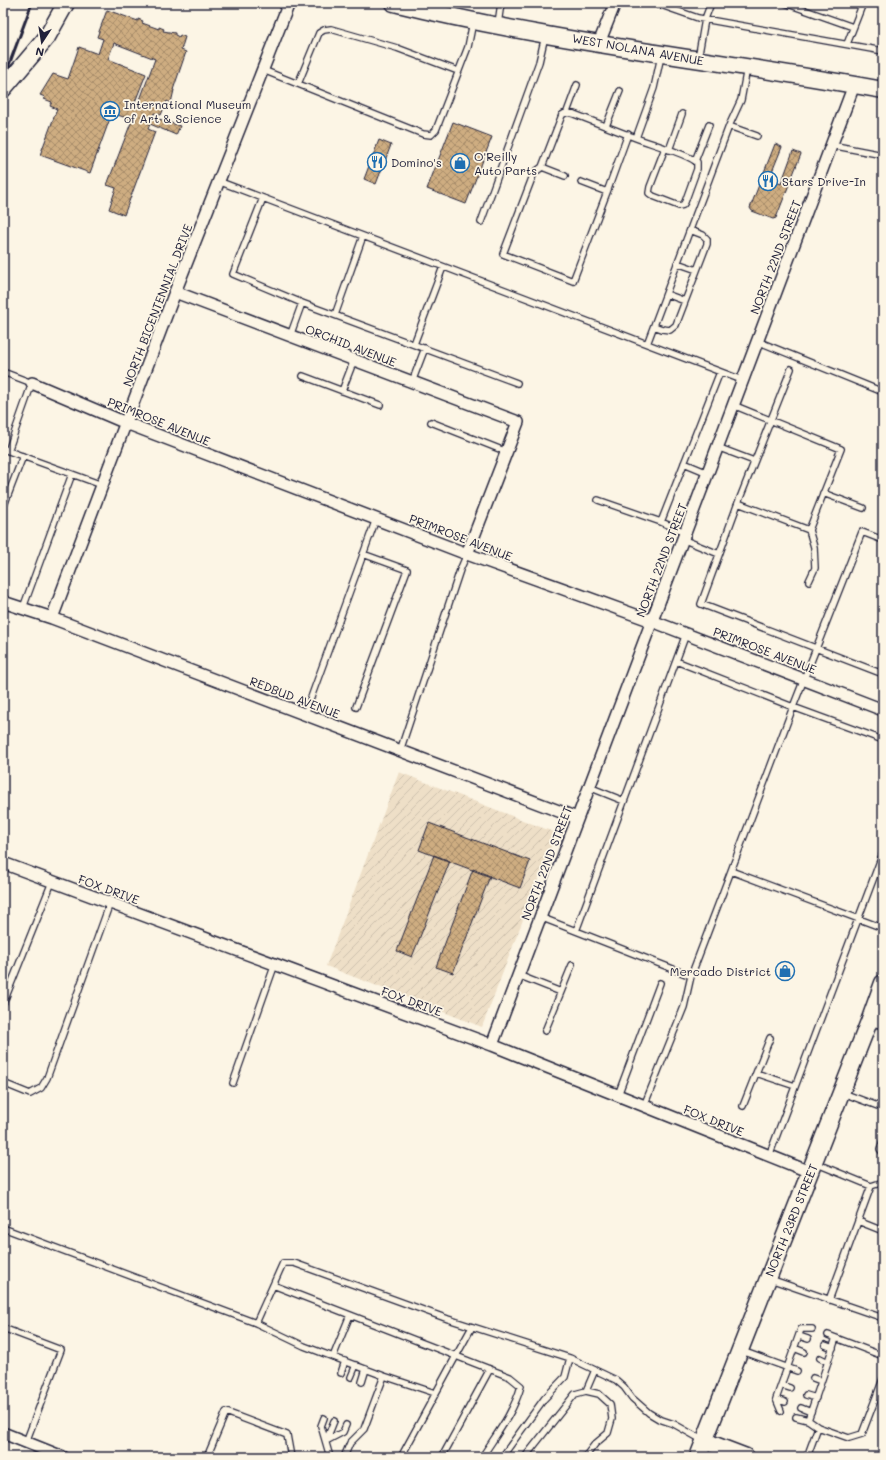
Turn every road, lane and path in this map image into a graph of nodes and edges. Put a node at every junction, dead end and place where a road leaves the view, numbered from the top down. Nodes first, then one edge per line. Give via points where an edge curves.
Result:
1 (66, 3) edge
2 (289, 3) edge
3 (396, 3) edge
4 (501, 3) edge
5 (615, 3) edge
6 (655, 3) edge
7 (711, 3) edge
8 (785, 3) edge
9 (863, 3) edge
10 (671, 6) edge
11 (473, 20) junction
12 (705, 20) junction
13 (498, 25) junction
14 (853, 27) junction
15 (545, 33) junction
16 (599, 43) junction
17 (847, 44) junction
18 (883, 51) edge
19 (662, 53) junction
20 (698, 59) junction
21 (747, 67) junction
22 (262, 70) junction
23 (458, 72) junction
24 (298, 84) junction
25 (854, 84) junction
26 (577, 85) dead end
27 (882, 85) edge
28 (3, 89) edge
29 (620, 91) dead end
30 (567, 112) junction
31 (682, 114) dead end
32 (709, 125) dead end
33 (606, 126) junction
34 (729, 126) junction
35 (628, 134) junction
36 (757, 136) dead end
37 (636, 138) junction
38 (831, 145) junction
39 (667, 149) junction
40 (883, 155) edge
41 (696, 161) junction
42 (542, 167) junction
43 (565, 176) dead end
44 (218, 181) junction
45 (580, 182) dead end
46 (606, 192) junction
47 (263, 198) junction
48 (482, 222) dead end
49 (690, 230) junction
50 (363, 236) junction
51 (677, 263) junction
52 (443, 267) junction
53 (697, 270) junction
54 (175, 292) junction
55 (666, 294) junction
56 (685, 301) junction
57 (302, 303) junction
58 (335, 315) junction
59 (654, 326) junction
60 (290, 336) junction
61 (757, 341) junction
62 (414, 344) junction
63 (647, 344) junction
64 (425, 348) junction
65 (354, 360) junction
66 (790, 369) dead end
67 (3, 372) edge
68 (720, 372) junction
69 (303, 376) dead end
70 (742, 380) junction
71 (32, 382) junction
72 (412, 382) junction
73 (517, 383) dead end
74 (342, 391) junction
75 (883, 392) edge
76 (380, 405) dead end
77 (733, 406) junction
78 (770, 420) junction
79 (431, 422) dead end
80 (126, 423) junction
81 (717, 447) junction
82 (5, 450) edge
83 (507, 452) junction
84 (23, 456) junction
85 (754, 461) junction
86 (684, 463) junction
87 (708, 473) junction
88 (72, 474) junction
89 (102, 485) junction
90 (824, 493) junction
91 (598, 500) dead end
92 (738, 502) junction
93 (3, 508) edge
94 (863, 508) dead end
95 (376, 519) junction
96 (661, 522) junction
97 (809, 530) junction
98 (684, 536) junction
99 (883, 540) edge
100 (363, 554) junction
101 (467, 554) junction
102 (719, 554) junction
103 (809, 581) dead end
104 (3, 602) edge
105 (23, 608) junction
106 (52, 618) junction
107 (652, 621) junction
108 (686, 634) junction
109 (816, 648) junction
110 (676, 661) junction
111 (883, 674) edge
112 (803, 679) junction
113 (356, 707) dead end
114 (793, 707) junction
115 (883, 710) edge
116 (305, 714) junction
117 (883, 740) edge
118 (400, 751) junction
119 (589, 787) junction
120 (624, 801) junction
121 (577, 818) junction
122 (883, 853) edge
123 (3, 863) edge
124 (731, 871) junction
125 (52, 882) junction
126 (110, 903) junction
127 (540, 917) junction
128 (858, 918) junction
129 (883, 928) edge
130 (576, 931) junction
131 (275, 964) junction
132 (572, 965) dead end
133 (518, 975) junction
134 (691, 976) junction
135 (660, 982) dead end
136 (883, 983) edge
137 (561, 992) junction
138 (3, 1004) edge
139 (877, 1021) edge
140 (545, 1031) dead end
141 (770, 1038) dead end
142 (492, 1045) junction
143 (756, 1073) junction
144 (3, 1083) edge
145 (233, 1083) dead end
146 (795, 1086) junction
147 (841, 1093) junction
148 (618, 1095) junction
149 (644, 1106) junction
150 (743, 1106) dead end
151 (883, 1108) edge
152 (883, 1141) edge
153 (883, 1153) edge
154 (769, 1156) junction
155 (811, 1167) junction
156 (883, 1182) edge
157 (871, 1186) junction
158 (858, 1221) junction
159 (3, 1228) edge
160 (883, 1231) edge
161 (768, 1278) junction
162 (273, 1285) junction
163 (829, 1300) junction
164 (350, 1315) junction
165 (883, 1318) edge
166 (256, 1323) junction
167 (472, 1327) junction
168 (3, 1328) edge
169 (812, 1329) dead end
170 (828, 1335) dead end
171 (799, 1336) junction
172 (836, 1338) junction
173 (808, 1339) dead end
174 (825, 1345) dead end
175 (794, 1348) junction
176 (833, 1348) junction
177 (739, 1350) junction
178 (804, 1352) dead end
179 (456, 1356) junction
180 (883, 1356) edge
181 (333, 1357) junction
182 (570, 1358) junction
183 (820, 1358) dead end
184 (345, 1361) junction
185 (828, 1362) junction
186 (356, 1365) junction
187 (787, 1368) junction
188 (366, 1369) junction
189 (490, 1369) junction
190 (595, 1370) junction
191 (797, 1371) dead end
192 (341, 1373) dead end
193 (384, 1376) junction
194 (351, 1377) dead end
195 (813, 1378) dead end
196 (883, 1379) edge
197 (822, 1381) junction
198 (362, 1382) dead end
199 (781, 1385) junction
200 (790, 1388) dead end
201 (586, 1391) junction
202 (436, 1393) junction
203 (806, 1395) dead end
204 (816, 1398) junction
205 (776, 1399) junction
206 (785, 1402) dead end
207 (801, 1408) dead end
208 (781, 1411) dead end
209 (811, 1412) junction
210 (796, 1417) dead end
211 (324, 1418) dead end
212 (808, 1420) junction
213 (334, 1421) dead end
214 (346, 1425) dead end
215 (818, 1427) junction
216 (3, 1433) edge
217 (326, 1441) junction
218 (704, 1441) junction
219 (26, 1442) junction
220 (63, 1457) edge
221 (207, 1457) edge
222 (291, 1457) edge
223 (330, 1457) edge
224 (344, 1457) edge
225 (401, 1457) edge
226 (442, 1457) edge
227 (482, 1457) edge
228 (502, 1457) edge
229 (525, 1457) edge
230 (585, 1457) edge
231 (698, 1457) edge
232 (746, 1457) edge
233 (807, 1457) edge

1 - 28 main road via 47,38
2 - 22 street, NORTH BICENTENNIAL DRIVE
3 - 11 main road, WEST NOLANA AVENUE
4 - 13 lane
5 - 16 street
6 - 10 lane
7 - 12 lane
8 - 14 lane
9 - 14 lane
10 - 12 lane
11 - 13 main road, WEST NOLANA AVENUE
11 - 23 lane via 468,47
12 - 17 lane
12 - 20 lane
13 - 15 main road, WEST NOLANA AVENUE
14 - 17 lane
15 - 16 main road, WEST NOLANA AVENUE
15 - 48 lane via 539,62
16 - 19 main road, WEST NOLANA AVENUE
17 - 18 lane
19 - 20 main road, WEST NOLANA AVENUE
19 - 37 lane via 654,88
20 - 21 main road, WEST NOLANA AVENUE
21 - 25 main road, WEST NOLANA AVENUE
21 - 34 lane via 741,100
22 - 24 lane
22 - 44 street, NORTH BICENTENNIAL DRIVE
23 - 24 lane via 397,48 324,30 319,33
23 - 24 lane via 436,130 431,135
25 - 27 main road, WEST NOLANA AVENUE
25 - 38 street, NORTH 22ND STREET
26 - 30 lane
29 - 33 lane
30 - 33 lane
30 - 42 lane via 562,115
31 - 39 lane
32 - 41 lane
33 - 35 lane
34 - 36 lane
34 - 49 lane
35 - 37 lane
35 - 46 lane
37 - 39 lane
38 - 40 lane
38 - 61 street, NORTH 22ND STREET
39 - 41 lane
39 - 41 lane via 650,187 649,193 653,196 679,206 683,205 697,169
42 - 43 lane
42 - 46 lane via 534,173 503,254 574,281
44 - 47 lane
44 - 54 street, NORTH BICENTENNIAL DRIVE
45 - 46 lane
47 - 50 lane
47 - 57 lane via 233,274
49 - 51 lane
49 - 53 lane via 707,239
50 - 52 lane
50 - 58 lane
51 - 53 lane
51 - 55 lane
52 - 62 lane
52 - 63 lane
53 - 56 lane
54 - 60 street, ORCHID AVENUE
54 - 80 street, NORTH BICENTENNIAL DRIVE
55 - 56 lane
55 - 59 lane
56 - 59 lane via 676,325 670,330
57 - 58 lane
57 - 60 lane
58 - 62 lane
59 - 63 lane
60 - 65 street, ORCHID AVENUE
61 - 70 street, NORTH 22ND STREET
61 - 75 lane
62 - 64 lane
63 - 68 lane
64 - 72 lane
64 - 73 lane
65 - 72 street, ORCHID AVENUE
65 - 74 lane
66 - 78 lane
67 - 71 lane
68 - 70 lane
68 - 86 lane
69 - 74 lane
70 - 77 street, NORTH 22ND STREET
71 - 80 street, PRIMROSE AVENUE
71 - 82 lane
72 - 83 street, ORCHID AVENUE via 518,422
74 - 76 lane
77 - 78 lane
77 - 81 street, NORTH 22ND STREET
78 - 85 lane
78 - 90 lane via 840,449
79 - 83 lane
80 - 89 street, NORTH BICENTENNIAL DRIVE
80 - 95 street, PRIMROSE AVENUE
81 - 85 lane
81 - 87 street, NORTH 22ND STREET
82 - 84 lane
83 - 101 street
84 - 88 lane
84 - 93 lane
85 - 92 lane
86 - 87 lane
86 - 96 lane
87 - 98 street, NORTH 22ND STREET
88 - 89 lane
88 - 105 lane
89 - 106 street, NORTH BICENTENNIAL DRIVE
90 - 94 lane
90 - 97 lane
91 - 96 lane
92 - 97 lane
92 - 102 lane
95 - 100 lane
95 - 101 street, PRIMROSE AVENUE
96 - 98 lane
97 - 103 lane via 814,547 815,568
98 - 102 lane
98 - 107 street, NORTH 22ND STREET
99 - 109 lane via 862,532
100 - 113 lane via 407,570
100 - 116 lane
101 - 107 street, PRIMROSE AVENUE
101 - 118 lane
102 - 109 lane via 701,604
104 - 105 street, REDBUD AVENUE
105 - 106 street, REDBUD AVENUE
106 - 116 street, REDBUD AVENUE
107 - 108 street, PRIMROSE AVENUE
107 - 119 street, NORTH 22ND STREET
108 - 110 lane
108 - 112 street, PRIMROSE AVENUE
109 - 111 lane
109 - 112 lane
110 - 114 lane
110 - 120 lane
112 - 114 lane
112 - 115 street, PRIMROSE AVENUE
114 - 117 lane
114 - 124 lane
116 - 118 street, REDBUD AVENUE
118 - 121 street, REDBUD AVENUE
119 - 120 lane
119 - 121 street, NORTH 22ND STREET
120 - 130 lane
121 - 127 street, NORTH 22ND STREET
122 - 128 lane
123 - 125 street, FOX DRIVE
124 - 128 lane
124 - 134 lane
125 - 126 street, FOX DRIVE
125 - 138 lane
126 - 131 street, FOX DRIVE
126 - 144 lane via 48,1078 41,1088 30,1094
127 - 130 lane
127 - 133 street, NORTH 22ND STREET
128 - 129 lane
128 - 146 lane
130 - 134 lane
131 - 142 street, FOX DRIVE
131 - 145 lane
132 - 137 lane
133 - 137 lane
133 - 142 street, NORTH 22ND STREET
134 - 149 lane via 684,1007
135 - 148 lane
136 - 139 main road, NORTH 23RD STREET
137 - 140 lane
139 - 147 main road, NORTH 23RD STREET
141 - 143 lane
142 - 148 street, FOX DRIVE
143 - 146 lane
143 - 150 lane
146 - 154 lane
147 - 151 lane
147 - 155 main road, NORTH 23RD STREET
148 - 149 street, FOX DRIVE
149 - 154 street, FOX DRIVE
152 - 153 lane via 880,1148
154 - 155 street, FOX DRIVE
155 - 157 lane
155 - 161 main road, NORTH 23RD STREET
156 - 157 lane
157 - 158 lane
158 - 160 lane
158 - 163 lane
159 - 166 lane
161 - 163 lane
161 - 177 main road, NORTH 23RD STREET
162 - 164 lane
162 - 166 lane
162 - 167 lane via 283,1263 294,1263
163 - 165 lane
164 - 179 lane
164 - 181 lane
166 - 181 lane
167 - 179 lane
167 - 182 lane
168 - 219 lane via 61,1350
169 - 171 lane via 802,1328
170 - 172 lane
171 - 173 lane
171 - 175 lane
172 - 176 lane
172 - 180 lane
174 - 176 lane
175 - 178 lane
175 - 187 lane
176 - 185 lane
177 - 187 lane
177 - 218 main road, NORTH 23RD STREET
179 - 189 lane
179 - 202 lane
181 - 184 lane
182 - 190 lane
182 - 228 lane via 565,1377 544,1399
183 - 185 lane
184 - 186 lane
184 - 192 lane
185 - 197 lane
186 - 188 lane
186 - 194 lane
187 - 191 lane
187 - 199 lane
188 - 193 lane
188 - 198 lane
189 - 226 lane
189 - 227 lane via 510,1377 521,1386 507,1418
190 - 201 lane
190 - 218 lane via 616,1380 649,1413
193 - 202 lane
193 - 224 lane via 364,1429 350,1443
195 - 197 lane
196 - 215 lane via 862,1434 849,1438
197 - 204 lane
199 - 200 lane
199 - 205 lane
201 - 229 lane via 575,1394
201 - 230 lane via 599,1394 610,1404 612,1419 608,1433
202 - 225 lane
203 - 204 lane
204 - 209 lane
205 - 206 lane
205 - 208 lane
207 - 209 lane
209 - 212 lane
210 - 212 lane
211 - 217 lane via 321,1426
212 - 215 lane
213 - 217 lane
214 - 217 lane via 343,1432
215 - 233 lane
216 - 219 street
217 - 223 lane
218 - 231 main road, NORTH 23RD STREET
218 - 232 main road
219 - 220 street
221 - 222 lane via 226,1412 287,1436

